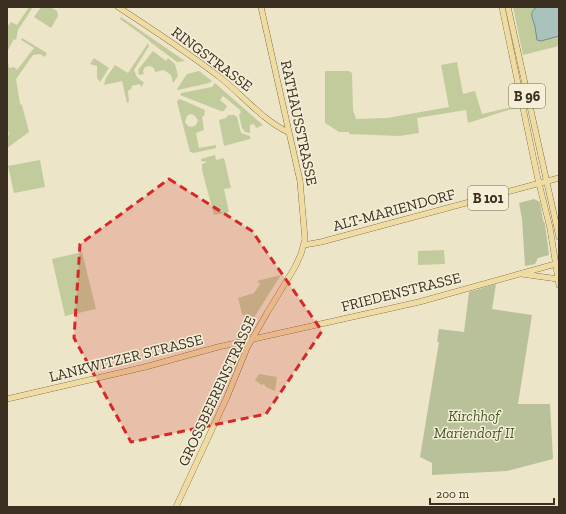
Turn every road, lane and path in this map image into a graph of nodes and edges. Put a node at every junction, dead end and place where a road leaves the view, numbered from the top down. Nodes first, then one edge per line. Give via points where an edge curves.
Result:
1 (118, 7) edge
2 (261, 7) edge
3 (502, 7) edge
4 (508, 7) edge
5 (288, 132) junction
6 (559, 178) edge
7 (546, 182) junction
8 (539, 184) junction
9 (559, 237) edge
10 (304, 245) junction
11 (557, 263) edge
12 (519, 274) junction
13 (558, 282) edge
14 (251, 340) junction
15 (7, 399) edge
16 (176, 507) edge

1 - 5 main road, RINGSTRASSE via 218,76 270,121
2 - 5 main road, RATHAUSSTRASSE
3 - 8 main road, B 96
4 - 7 main road, B 96
5 - 10 main road, RATHAUSSTRASSE via 301,186 306,236
6 - 7 main road, ALT-MARIENDORF
7 - 8 main road, ALT-MARIENDORF
7 - 9 main road, B 96
8 - 10 main road, ALT-MARIENDORF / B 101
8 - 11 main road, B 96
10 - 14 main road, GROSSBEERENSTRASSE via 295,267
11 - 12 main road, FRIEDENSTRASSE
11 - 13 main road, B 96
12 - 13 main road
12 - 14 main road, FRIEDENSTRASSE via 419,302
14 - 15 main road, LANKWITZER STRASSE
14 - 16 main road, GROSSBEERENSTRASSE

